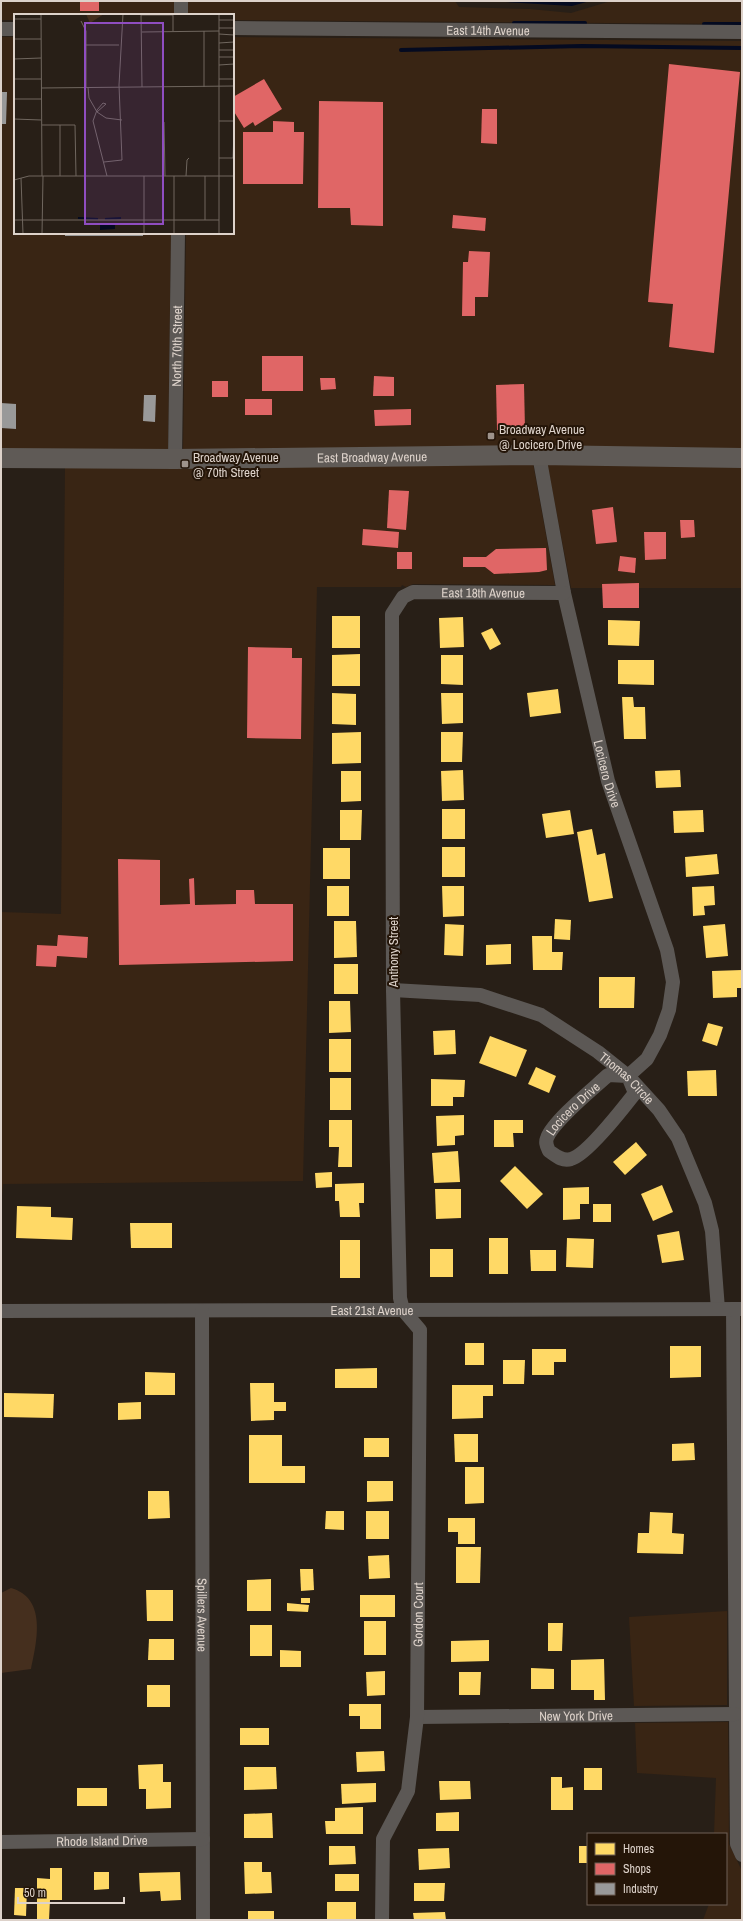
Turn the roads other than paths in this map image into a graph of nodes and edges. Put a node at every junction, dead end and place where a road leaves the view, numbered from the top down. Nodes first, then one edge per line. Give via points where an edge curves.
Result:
1 (181, 1) edge
2 (181, 14) edge
3 (234, 28) edge
4 (1, 29) edge
5 (14, 29) edge
6 (742, 32) edge
7 (178, 234) edge
8 (539, 455) junction
9 (1, 458) edge
10 (742, 458) edge
11 (176, 459) junction
12 (564, 593) junction
13 (403, 597) joint
14 (393, 990) junction
15 (628, 1076) junction
16 (718, 1309) junction
17 (738, 1309) edge
18 (403, 1310) junction
19 (1, 1311) edge
20 (202, 1311) junction
21 (735, 1714) junction
22 (417, 1717) junction
23 (203, 1840) junction
24 (1, 1842) edge
25 (742, 1855) edge
26 (203, 1920) edge
27 (382, 1920) edge

1 - 2 street
3 - 6 street, East 14th Avenue
4 - 5 street
7 - 11 street, North 70th Street
8 - 10 main road, East Broadway Avenue
8 - 11 main road, East Broadway Avenue
8 - 12 street, Locicero Drive
9 - 11 main road, East Broadway Avenue
12 - 13 street, East 18th Avenue via 413,592
12 - 15 street, Locicero Drive via 608,781 667,950 673,982 669,1010 660,1035 647,1059
13 - 14 street, Anthony Street via 392,614
14 - 15 street, Thomas Circle via 480,995 542,1015 598,1052
14 - 18 street, Anthony Street via 400,1298
15 - 15 street, Locicero Drive via 608,1075 580,1101 550,1132 546,1140 549,1150 559,1158 571,1159 607,1128 635,1093
15 - 16 street, Thomas Circle via 659,1110 678,1138 705,1203 712,1231
16 - 17 street, East 21st Avenue
16 - 18 street, East 21st Avenue
17 - 21 street
18 - 20 street, East 21st Avenue
18 - 22 street, Gordon Court via 420,1330
19 - 20 street, East 21st Avenue
20 - 23 street, Spillers Avenue
21 - 22 street, New York Drive
21 - 25 street via 737,1844
22 - 27 street, Gordon Court via 408,1791 383,1839
23 - 24 street, Rhode Island Drive
23 - 26 street, Spillers Avenue

